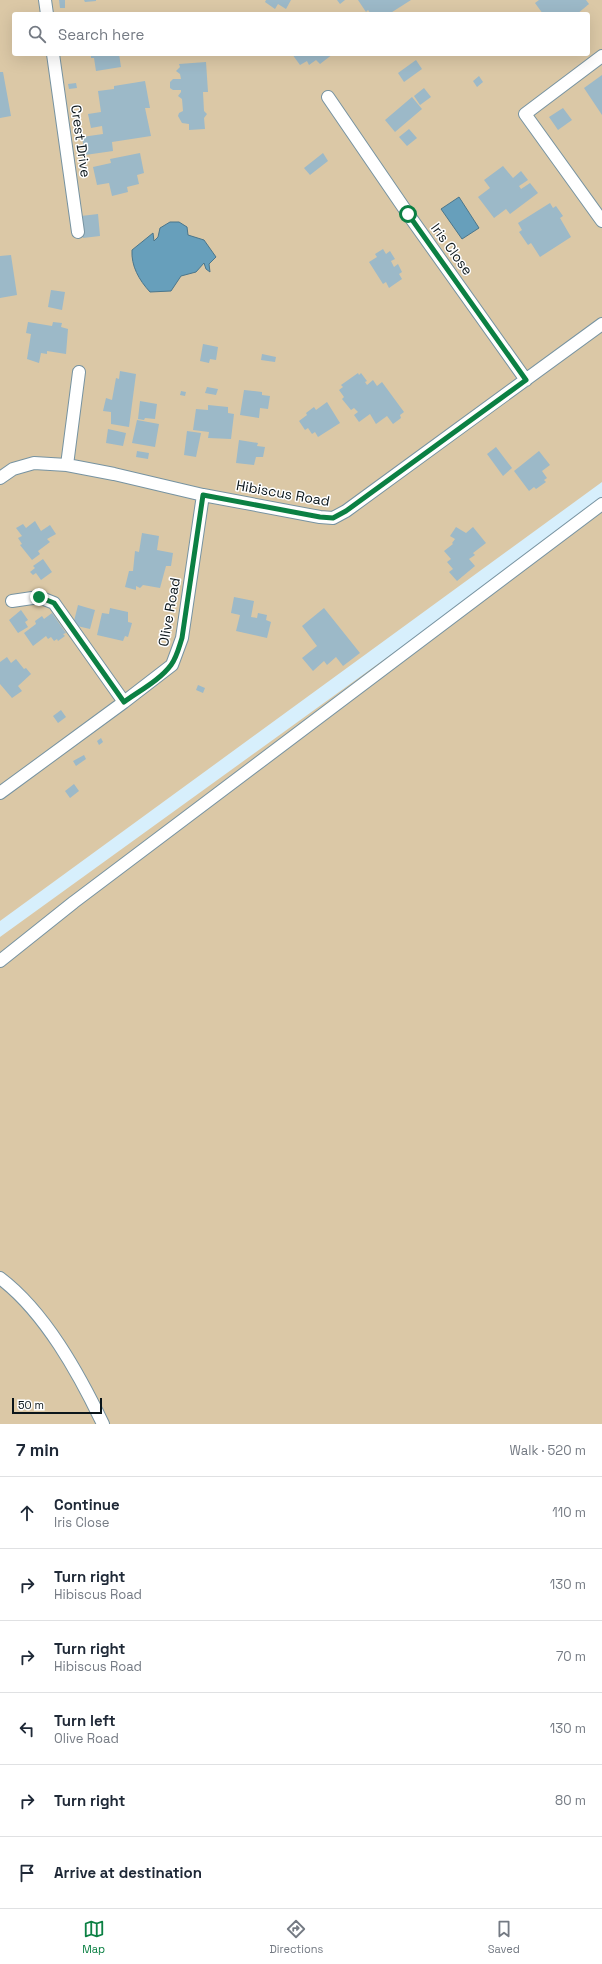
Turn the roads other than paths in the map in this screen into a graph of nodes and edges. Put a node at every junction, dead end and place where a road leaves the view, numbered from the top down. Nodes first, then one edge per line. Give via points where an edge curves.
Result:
1 (45, 0) edge
2 (47, 12) edge
3 (53, 56) edge
4 (602, 56) edge
5 (328, 97) dead end
6 (602, 221) edge
7 (78, 232) dead end
8 (602, 324) edge
9 (79, 372) dead end
10 (526, 380) junction
11 (67, 465) junction
12 (0, 478) edge
13 (203, 495) junction
14 (602, 504) edge
15 (12, 602) dead end
16 (124, 702) junction
17 (0, 793) edge
18 (0, 961) edge
19 (0, 1278) edge
20 (103, 1424) edge

1 - 2 street
3 - 7 street, Crest Drive
4 - 6 street via 525,114
5 - 10 street, Iris Close
8 - 10 street, Hibiscus Road
9 - 11 street
10 - 13 street, Hibiscus Road via 333,518
11 - 12 street, Hibiscus Road via 34,463 13,469
11 - 13 street, Hibiscus Road
13 - 16 street, Olive Road via 182,638 177,654 172,665
14 - 18 street via 74,902
15 - 16 street via 39,597 54,603
16 - 17 street, Olive Road
19 - 20 street via 14,1288 42,1320 87,1392

